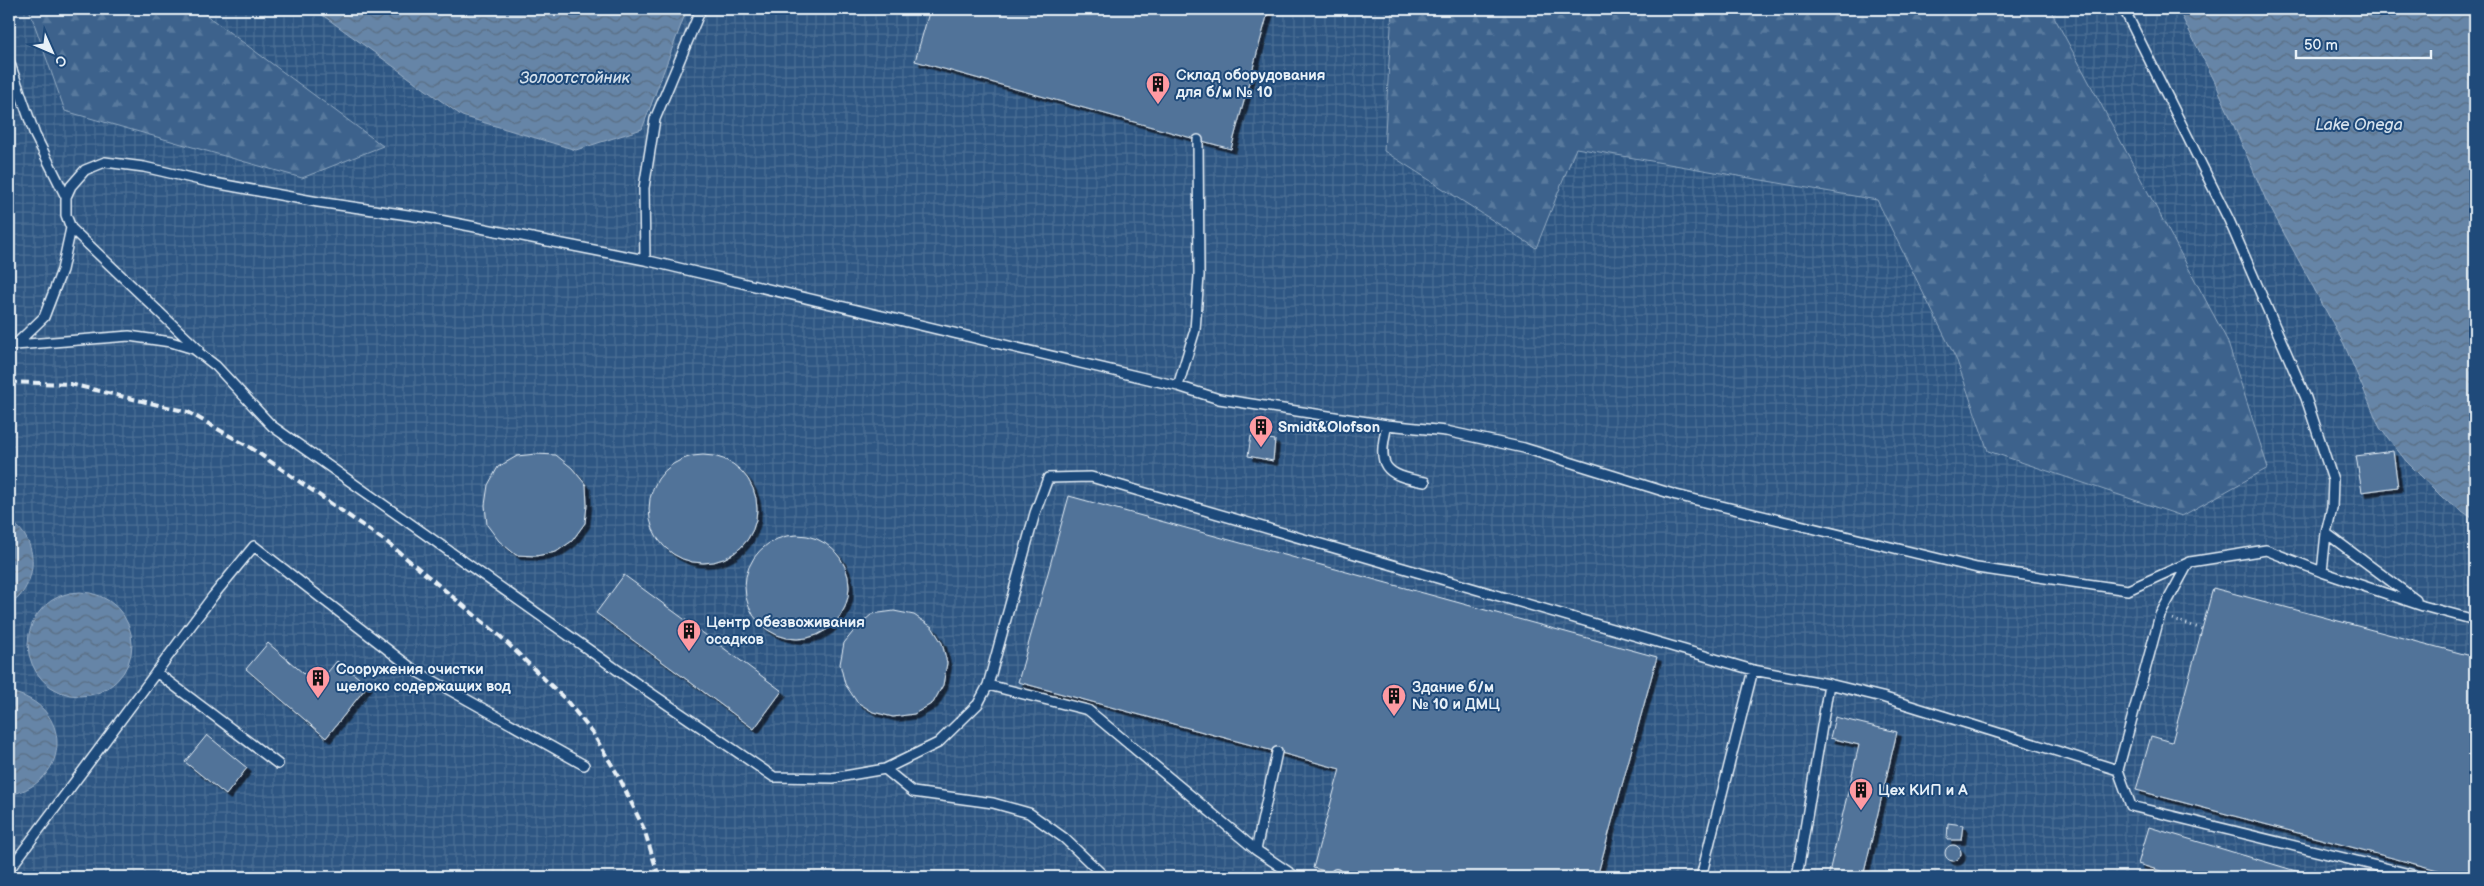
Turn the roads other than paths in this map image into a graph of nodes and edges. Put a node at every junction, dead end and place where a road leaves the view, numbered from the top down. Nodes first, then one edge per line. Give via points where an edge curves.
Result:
1 (701, 9) edge
2 (2124, 9) edge
3 (9, 61) edge
4 (1198, 140) dead end
5 (66, 197) junction
6 (70, 228) junction
7 (645, 260) junction
8 (12, 345) edge
9 (216, 366) junction
10 (1178, 386) junction
11 (1387, 425) junction
12 (1425, 482) dead end
13 (2326, 533) junction
14 (2190, 562) junction
15 (2322, 572) junction
16 (2423, 606) junction
17 (2475, 620) edge
18 (1753, 670) junction
19 (156, 672) junction
20 (1829, 684) junction
21 (988, 685) junction
22 (1277, 752) dead end
23 (278, 764) dead end
24 (584, 765) dead end
25 (885, 769) junction
26 (2118, 770) junction
27 (1256, 850) junction
28 (9, 870) edge
29 (1105, 877) edge
30 (1296, 877) edge
31 (1702, 877) edge
32 (1796, 877) edge
33 (2422, 877) edge

1 - 7 lane via 656,119 644,188
2 - 13 lane via 2229,220 2306,398 2332,480 2332,508
3 - 5 lane via 35,135
4 - 10 lane via 1199,276 1195,330
5 - 6 lane
5 - 7 lane via 85,170 105,162 126,164 227,186 429,218
6 - 8 lane via 62,270 44,317
6 - 9 lane
7 - 10 lane
8 - 9 lane via 129,336 171,342 194,350
9 - 25 lane via 272,426 774,777 833,778
10 - 11 lane via 1219,399
11 - 12 lane via 1381,448 1382,462 1392,473
11 - 14 lane via 1446,431 1524,448 1676,495 1977,568 2128,590
13 - 15 lane
13 - 16 lane
14 - 15 lane via 2266,550
14 - 26 lane via 2160,615
15 - 16 lane
16 - 17 lane
18 - 20 lane
18 - 21 lane via 1280,531 1082,477 1048,478 1035,513
18 - 31 lane
19 - 23 lane
19 - 24 lane via 254,546 414,670
19 - 28 lane
20 - 26 lane via 1882,697
20 - 32 lane
21 - 25 lane via 978,704 938,743
21 - 27 lane via 1088,710
22 - 27 lane
25 - 29 lane via 913,792 993,803 1029,813 1064,838
26 - 33 lane via 2130,806
27 - 30 lane

